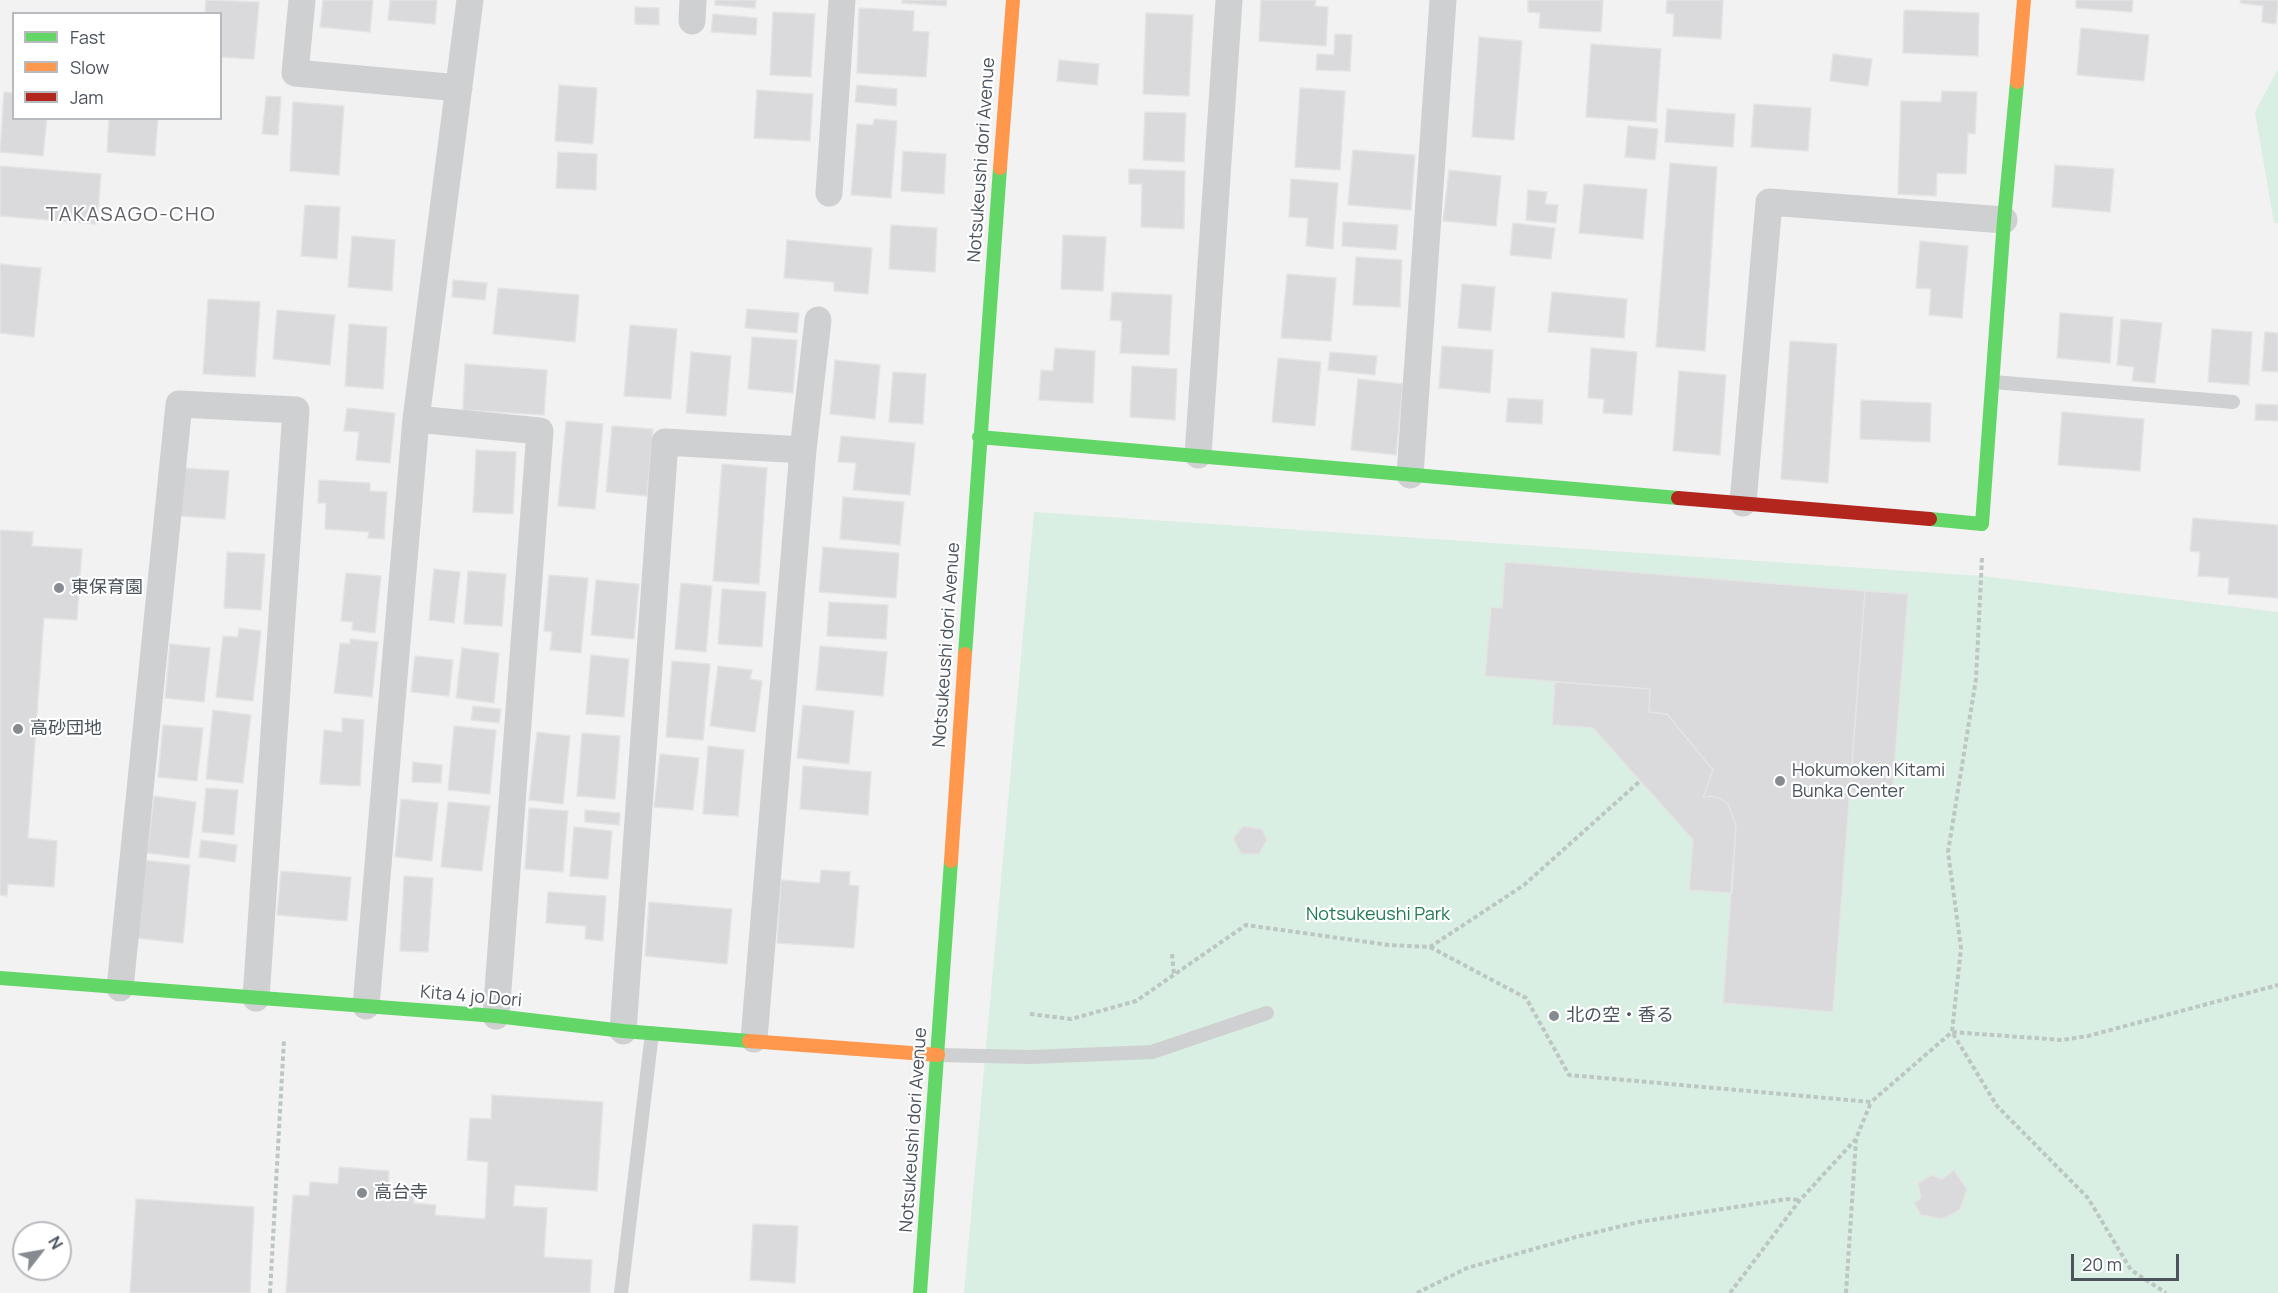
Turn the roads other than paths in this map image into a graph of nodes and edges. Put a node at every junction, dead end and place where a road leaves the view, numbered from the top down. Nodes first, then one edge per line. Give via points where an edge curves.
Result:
1 (302, 0) edge
2 (470, 0) edge
3 (842, 0) edge
4 (1013, 0) edge
5 (1229, 0) edge
6 (1443, 0) edge
7 (2024, 0) edge
8 (459, 88) junction
9 (830, 193) dead end
10 (2004, 220) junction
11 (818, 320) dead end
12 (1993, 382) junction
13 (2233, 402) dead end
14 (416, 419) junction
15 (979, 437) junction
16 (803, 450) junction
17 (1198, 455) junction
18 (1410, 475) junction
19 (1743, 503) junction
20 (0, 978) edge
21 (120, 988) junction
22 (256, 998) junction
23 (366, 1006) junction
24 (1267, 1013) dead end
25 (496, 1016) junction
26 (623, 1031) junction
27 (652, 1033) junction
28 (754, 1039) junction
29 (938, 1055) junction
30 (621, 1293) edge
31 (920, 1293) edge

1 - 8 street via 295,73
2 - 8 street
3 - 9 street
4 - 15 street, Notsukeushi dori Avenue
5 - 17 street
6 - 18 street
7 - 10 street
8 - 14 street
10 - 12 street
10 - 19 street via 1769,202
11 - 16 street
12 - 13 lane
12 - 19 street via 1982,524
14 - 23 street
14 - 25 street via 540,431
15 - 17 street
15 - 29 street, Notsukeushi dori Avenue
16 - 26 street via 665,442
16 - 28 street
17 - 18 street
18 - 19 street
20 - 21 street, Kita 4 jo Dori
21 - 22 street, Kita 4 jo Dori
21 - 22 street via 179,404 296,410
22 - 23 street, Kita 4 jo Dori
23 - 25 street, Kita 4 jo Dori
24 - 29 lane via 1152,1052 1032,1057
25 - 26 street, Kita 4 jo Dori
26 - 27 street, Kita 4 jo Dori
27 - 28 street, Kita 4 jo Dori
27 - 30 lane
28 - 29 street, Kita 4 jo Dori
29 - 31 street, Notsukeushi dori Avenue

